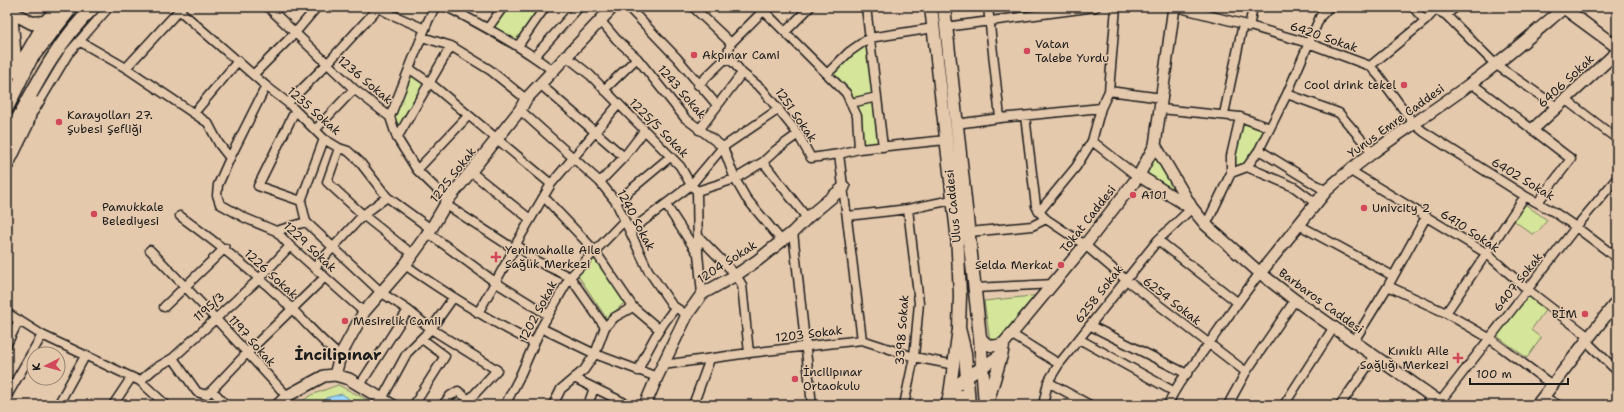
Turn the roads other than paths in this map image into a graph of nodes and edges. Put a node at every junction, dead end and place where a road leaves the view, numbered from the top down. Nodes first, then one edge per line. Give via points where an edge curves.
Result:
1 (59, 7) edge
2 (72, 7) edge
3 (94, 7) edge
4 (109, 7) edge
5 (268, 7) edge
6 (378, 7) edge
7 (435, 7) edge
8 (447, 7) edge
9 (503, 7) edge
10 (544, 7) edge
11 (579, 7) edge
12 (613, 7) edge
13 (628, 7) edge
14 (693, 7) edge
15 (810, 7) edge
16 (866, 7) edge
17 (931, 7) edge
18 (944, 7) edge
19 (988, 7) edge
20 (1096, 7) edge
21 (1116, 7) edge
22 (1175, 7) edge
23 (1253, 7) edge
24 (1329, 7) edge
25 (1413, 7) edge
26 (1456, 7) edge
27 (1564, 7) edge
28 (314, 8) edge
29 (764, 8) edge
30 (1437, 8) edge
31 (11, 9) edge
32 (181, 9) edge
33 (391, 10) edge
34 (1446, 16) junction
35 (600, 20) junction
36 (989, 21) junction
37 (1425, 21) junction
38 (45, 22) junction
39 (1246, 25) junction
40 (488, 28) junction
41 (940, 28) junction
42 (13, 29) junction
43 (785, 32) junction
44 (295, 33) junction
45 (424, 33) junction
46 (869, 38) junction
47 (7, 40) edge
48 (79, 41) junction
49 (731, 43) junction
50 (1308, 43) junction
51 (451, 46) junction
52 (518, 46) junction
53 (1617, 47) edge
54 (60, 48) junction
55 (1617, 52) edge
56 (566, 56) junction
57 (534, 57) junction
58 (637, 58) junction
59 (726, 58) junction
60 (238, 61) junction
61 (327, 64) junction
62 (1495, 64) junction
63 (1370, 66) junction
64 (126, 68) junction
65 (410, 69) junction
66 (552, 70) junction
67 (16, 72) junction
68 (742, 73) junction
69 (254, 74) junction
70 (827, 74) junction
71 (430, 83) junction
72 (1471, 83) junction
73 (541, 85) junction
74 (698, 85) junction
75 (266, 86) junction
76 (354, 88) junction
77 (604, 90) junction
78 (7, 91) edge
79 (1109, 91) junction
80 (1287, 94) junction
81 (876, 97) junction
82 (526, 99) junction
83 (288, 103) junction
84 (851, 103) junction
85 (1162, 103) junction
86 (1561, 104) junction
87 (618, 105) junction
88 (717, 105) junction
89 (7, 108) edge
90 (1101, 108) junction
91 (779, 109) junction
92 (520, 110) junction
93 (295, 111) junction
94 (194, 113) junction
95 (1224, 114) junction
96 (390, 116) junction
97 (468, 116) junction
98 (1026, 116) junction
99 (1240, 117) junction
100 (1000, 118) junction
101 (26, 124) junction
102 (956, 124) junction
103 (1414, 124) junction
104 (1270, 128) junction
105 (1533, 129) junction
106 (315, 130) junction
107 (595, 130) junction
108 (699, 130) junction
109 (644, 131) junction
110 (798, 134) junction
111 (397, 138) junction
112 (7, 139) edge
113 (324, 139) junction
114 (497, 139) junction
115 (1617, 139) edge
116 (946, 140) junction
117 (1092, 141) junction
118 (1155, 145) junction
119 (723, 147) junction
120 (883, 147) junction
121 (339, 148) junction
122 (859, 149) junction
123 (1259, 150) junction
124 (1372, 152) junction
125 (839, 154) junction
126 (624, 157) junction
127 (670, 157) junction
128 (230, 158) junction
129 (573, 159) junction
130 (763, 162) junction
131 (7, 165) edge
132 (1246, 167) junction
133 (417, 170) junction
134 (1349, 170) junction
135 (471, 172) junction
136 (1231, 173) junction
137 (1138, 176) junction
138 (1617, 178) edge
139 (735, 179) junction
140 (600, 182) junction
141 (551, 184) junction
142 (844, 187) junction
143 (694, 188) junction
144 (1326, 191) junction
145 (1525, 196) junction
146 (387, 197) junction
147 (544, 197) junction
148 (952, 200) junction
149 (301, 201) junction
150 (447, 202) junction
151 (616, 202) junction
152 (1538, 202) junction
153 (1317, 204) junction
154 (666, 205) junction
155 (1192, 208) junction
156 (908, 210) junction
157 (1039, 212) junction
158 (180, 216) dead end
159 (363, 216) junction
160 (848, 216) junction
161 (1426, 217) junction
162 (807, 218) junction
163 (530, 219) junction
164 (1046, 219) junction
165 (624, 221) junction
166 (306, 222) junction
167 (1206, 225) junction
168 (1299, 225) junction
169 (1576, 227) junction
170 (276, 231) junction
171 (429, 231) junction
172 (630, 231) junction
173 (793, 232) junction
174 (969, 232) junction
175 (698, 236) junction
176 (781, 240) junction
177 (1158, 240) junction
178 (1085, 245) junction
179 (290, 246) junction
180 (515, 247) junction
181 (225, 248) junction
182 (334, 248) junction
183 (150, 250) dead end
184 (595, 251) junction
185 (1486, 253) junction
186 (412, 254) junction
187 (698, 254) junction
188 (1617, 258) edge
189 (404, 265) junction
190 (315, 268) junction
191 (1260, 273) junction
192 (736, 275) junction
193 (1393, 276) junction
194 (325, 277) junction
195 (570, 277) junction
196 (260, 278) junction
197 (1125, 279) junction
198 (495, 282) junction
199 (1054, 284) junction
200 (185, 286) junction
201 (1388, 286) junction
202 (975, 288) junction
203 (1528, 290) junction
204 (382, 293) junction
205 (702, 294) junction
206 (453, 298) junction
207 (1295, 300) junction
208 (1617, 301) edge
209 (1237, 302) junction
210 (164, 307) dead end
211 (632, 307) junction
212 (675, 308) junction
213 (293, 309) junction
214 (408, 310) junction
215 (364, 312) junction
216 (7, 313) edge
217 (478, 313) junction
218 (1446, 313) junction
219 (548, 315) junction
220 (687, 315) junction
221 (215, 318) junction
222 (19, 320) junction
223 (1091, 326) junction
224 (605, 327) junction
225 (1334, 327) junction
226 (541, 328) junction
227 (659, 328) junction
228 (959, 328) junction
229 (431, 329) junction
230 (42, 335) junction
231 (980, 337) junction
232 (1489, 338) junction
233 (422, 339) junction
234 (1079, 339) junction
235 (1588, 339) junction
236 (862, 340) junction
237 (1354, 341) junction
238 (534, 343) junction
239 (7, 344) edge
240 (1006, 344) junction
241 (1208, 344) junction
242 (806, 347) junction
243 (749, 353) junction
244 (247, 354) junction
245 (595, 354) junction
246 (85, 356) junction
247 (340, 356) junction
248 (1375, 356) junction
249 (914, 357) junction
250 (173, 358) junction
251 (710, 359) junction
252 (1059, 364) junction
253 (955, 365) junction
254 (663, 366) junction
255 (982, 368) junction
256 (638, 371) junction
257 (1617, 371) edge
258 (1246, 372) junction
259 (1187, 374) junction
260 (335, 375) junction
261 (657, 377) junction
262 (967, 377) junction
263 (132, 378) junction
264 (574, 378) junction
265 (140, 381) junction
266 (1048, 382) junction
267 (360, 385) junction
268 (1552, 386) junction
269 (594, 388) junction
270 (212, 390) junction
271 (950, 390) junction
272 (1173, 391) junction
273 (7, 396) edge
274 (287, 396) junction
275 (382, 399) junction
276 (1541, 401) edge
277 (1435, 402) edge
278 (1231, 403) edge
279 (948, 404) edge
280 (58, 405) edge
281 (113, 405) edge
282 (166, 405) edge
283 (226, 405) edge
284 (278, 405) edge
285 (392, 405) edge
286 (414, 405) edge
287 (443, 405) edge
288 (504, 405) edge
289 (553, 405) edge
290 (588, 405) edge
291 (628, 405) edge
292 (645, 405) edge
293 (693, 405) edge
294 (812, 405) edge
295 (904, 405) edge
296 (969, 405) edge
297 (986, 405) edge
298 (1043, 405) edge
299 (1090, 405) edge
300 (1168, 405) edge
301 (1284, 405) edge
302 (1340, 405) edge
303 (1558, 405) edge

1 - 38 main road
2 - 89 main road via 31,59
3 - 54 main road via 78,22
4 - 48 street
5 - 44 street, 1236 Sokak
6 - 33 street
6 - 61 street
7 - 45 street
8 - 40 street
9 - 40 street
10 - 52 street
11 - 57 street
12 - 35 street, 1225 Sokak
13 - 74 street via 677,58
14 - 49 street
15 - 43 street
16 - 46 street
17 - 41 main road, Ulus Caddesi
18 - 41 main road, Ulus Caddesi
19 - 36 street
20 - 36 street
21 - 79 street
22 - 39 street, 6420 Sokak
22 - 85 street, Tokat Caddesi
23 - 39 street
24 - 50 street via 1320,17
25 - 37 street
26 - 34 street
27 - 53 street
27 - 62 street, Yunus Emre Caddesi
28 - 44 street
29 - 43 street
29 - 49 street
30 - 34 street
30 - 37 street
31 - 38 main road via 32,23
31 - 42 main road
32 - 60 street, 1235 Sokak
32 - 64 street
33 - 45 street
34 - 62 street
35 - 56 street, 1225 Sokak
35 - 58 street, 1243 Sokak
36 - 41 street
36 - 100 street
37 - 63 street
38 - 67 main road
39 - 50 street, 6420 Sokak
39 - 95 street
40 - 52 street
41 - 46 street
41 - 102 main road, Ulus Caddesi
41 - 116 main road, Ulus Caddesi
42 - 47 street
42 - 67 main road
43 - 70 street
44 - 61 street, 1236 Sokak
44 - 69 street
45 - 51 street
45 - 65 street
46 - 70 street via 849,52
46 - 81 street
48 - 64 street
48 - 101 street via 53,76
49 - 59 street
50 - 63 street, 6420 Sokak
50 - 80 street
51 - 71 street
51 - 82 street via 490,70
52 - 57 street
54 - 101 main road
54 - 112 main road via 43,73
55 - 86 street, 6406 Sokak
56 - 66 street, 1225 Sokak
56 - 77 street, 1225/5 Sokak
57 - 66 street
58 - 77 street
58 - 108 street, 1243 Sokak via 686,118
59 - 68 street, 1251 Sokak
59 - 74 street
60 - 69 street, 1235 Sokak
60 - 94 street
61 - 76 street, 1236 Sokak
61 - 83 street
62 - 72 street, Yunus Emre Caddesi
62 - 86 street
63 - 103 street, 6420 Sokak
64 - 94 street
65 - 71 street
65 - 96 street
66 - 73 street, 1225 Sokak
67 - 78 main road
68 - 88 street
68 - 91 street, 1251 Sokak via 762,88
69 - 75 street, 1235 Sokak
70 - 84 street via 846,93
71 - 97 street
71 - 111 street
72 - 103 street, Yunus Emre Caddesi
72 - 105 street
73 - 82 street, 1225 Sokak
73 - 107 street
74 - 88 street
75 - 83 street, 1235 Sokak
75 - 128 street, 1229 Sokak
76 - 96 street, 1236 Sokak
76 - 106 street
77 - 87 street, 1225/5 Sokak
79 - 85 street
79 - 90 street
80 - 104 street
80 - 124 street via 1339,114
81 - 84 street
81 - 120 street
82 - 92 street, 1225 Sokak
83 - 93 street, 1235 Sokak
84 - 122 street via 857,116
85 - 95 street
85 - 118 street, Tokat Caddesi
86 - 105 street, 6406 Sokak
86 - 115 street
87 - 107 street
87 - 109 street, 1225/5 Sokak
88 - 108 street
90 - 98 street
90 - 117 street
91 - 110 street, 1251 Sokak
91 - 119 street
92 - 114 street, 1225 Sokak
92 - 129 street, 1240 Sokak
93 - 106 street, 1235 Sokak
93 - 149 street via 258,186
94 - 128 street via 208,124
95 - 99 street
96 - 111 street, 1236 Sokak
97 - 114 street
97 - 133 street
98 - 100 street
98 - 157 street via 1036,206
99 - 104 street
99 - 136 street via 1231,156
100 - 102 street
101 - 131 main road
102 - 174 main road, Ulus Caddesi
103 - 124 street, Yunus Emre Caddesi
103 - 145 street, 6402 Sokak
104 - 123 street
105 - 152 street via 1571,159
106 - 113 street, 1235 Sokak
107 - 126 street
107 - 129 street
108 - 119 street, 1243 Sokak
109 - 126 street
109 - 127 street, 1225/5 Sokak
110 - 125 street, 1251 Sokak via 811,158
110 - 130 street
111 - 133 street, 1236 Sokak
113 - 121 street, 1235 Sokak
113 - 149 street
114 - 135 street, 1225 Sokak
114 - 141 street
116 - 120 street, 1251 Sokak
116 - 148 main road, Ulus Caddesi
117 - 137 street
117 - 157 street via 1076,166
118 - 137 street, Tokat Caddesi
118 - 155 street, Barbaros Caddesi
119 - 139 street
119 - 143 street
120 - 122 street, 1251 Sokak
121 - 146 street, 1235 Sokak via 348,151 359,161
121 - 159 street via 328,182
122 - 125 street, 1251 Sokak
123 - 132 street
123 - 144 street
124 - 134 street, Yunus Emre Caddesi
125 - 142 street
126 - 140 street
127 - 143 street, 1225/5 Sokak via 680,166
127 - 151 street
128 - 170 street, 1229 Sokak via 218,186 220,204
129 - 140 street, 1240 Sokak
129 - 141 street
130 - 139 street
130 - 162 street
132 - 136 street
132 - 153 street via 1294,187
133 - 150 street, 1236 Sokak
134 - 144 street, Yunus Emre Caddesi
134 - 161 street, 6410 Sokak
135 - 150 street, 1225 Sokak
135 - 163 street
136 - 167 street
137 - 155 street, Barbaros Caddesi
137 - 178 street, Tokat Caddesi
138 - 169 street, 6407 Sokak
139 - 143 street
139 - 176 street via 746,198
140 - 151 street, 1240 Sokak
141 - 147 street
142 - 160 street
142 - 162 street, 1204 Sokak
143 - 154 street
143 - 175 street, 1225/5 Sokak
144 - 153 street, Yunus Emre Caddesi
145 - 152 street, 6402 Sokak
145 - 185 street
146 - 159 street
146 - 171 street, 1235 Sokak
147 - 163 street
147 - 184 street
148 - 156 street
148 - 228 main road, Ulus Caddesi via 957,233
149 - 166 street
150 - 171 street, 1225 Sokak
150 - 180 street, 1236 Sokak
151 - 165 street, 1240 Sokak
152 - 169 street, 6402 Sokak
153 - 168 street, Yunus Emre Caddesi
154 - 172 street
154 - 187 street, 1225/5 Sokak
155 - 167 street, Barbaros Caddesi
155 - 177 street, 6258 Sokak
156 - 160 street
156 - 249 street, 3398 Sokak via 919,303
157 - 164 street, 6254 Sokak
158 - 181 street, 1226 Sokak
159 - 182 street
159 - 186 street
160 - 236 street
161 - 185 street, 6410 Sokak
161 - 193 street
162 - 173 street, 1204 Sokak
163 - 180 street
164 - 174 street via 1032,226
164 - 178 street, 6254 Sokak
165 - 172 street, 1240 Sokak
165 - 184 street, 1202 Sokak
166 - 170 street
166 - 182 street
167 - 191 street, Barbaros Caddesi
168 - 191 street, Yunus Emre Caddesi
168 - 193 street
169 - 188 street, 6402 Sokak
169 - 203 street, 6407 Sokak
170 - 179 street, 1229 Sokak
171 - 186 street, 1225 Sokak
171 - 198 street, 1235 Sokak
172 - 212 street, 1240 Sokak via 648,270
173 - 176 street, 1204 Sokak
173 - 242 street
174 - 202 main road, Ulus Caddesi
175 - 187 street, 1225/5 Sokak
175 - 192 street
176 - 192 street, 1204 Sokak
177 - 197 street, 6258 Sokak
177 - 209 street
178 - 197 street, 6254 Sokak
178 - 199 street, Tokat Caddesi
179 - 190 street, 1229 Sokak
179 - 196 street, 1195/3
180 - 195 street, 1236 Sokak via 536,261
180 - 198 street
181 - 196 street, 1226 Sokak
181 - 200 street
182 - 190 street
182 - 204 street
183 - 200 street, 1197 Sokak
184 - 195 street, 1202 Sokak
184 - 211 street
185 - 203 street, 6410 Sokak
185 - 218 street
186 - 189 street, 1225 Sokak
187 - 205 street, 1225/5 Sokak
189 - 204 street, 1225 Sokak
189 - 206 street
190 - 194 street, 1229 Sokak
191 - 207 street, Barbaros Caddesi
191 - 209 street
192 - 205 street, 1204 Sokak
192 - 243 street via 742,285
193 - 201 street
194 - 213 street
194 - 215 street, 1229 Sokak
195 - 219 street, 1202 Sokak
195 - 224 street
196 - 213 street, 1226 Sokak
196 - 221 street, 1195/3
197 - 223 street, 6258 Sokak
197 - 241 street, 6254 Sokak
198 - 217 street
198 - 219 street, 1235 Sokak
199 - 202 street
199 - 240 street, Tokat Caddesi
200 - 210 street
200 - 221 street, 1197 Sokak
201 - 218 street
201 - 237 street
202 - 231 main road, Ulus Caddesi
203 - 232 street, 6407 Sokak
203 - 235 street, 6410 Sokak
204 - 214 street
204 - 215 street, 1225 Sokak
205 - 220 street, 1204 Sokak
206 - 217 street
206 - 229 street
207 - 225 street, Barbaros Caddesi
207 - 258 street
208 - 235 street
209 - 241 street
211 - 224 street via 615,317
211 - 227 street
212 - 220 street, 1240 Sokak
212 - 227 street
213 - 244 street
213 - 247 street, 1226 Sokak via 328,347
214 - 229 street
214 - 267 street
215 - 247 street, 1225 Sokak
216 - 222 street
217 - 238 street
218 - 232 street
219 - 226 street, 1202 Sokak
220 - 254 street, 1204 Sokak
221 - 244 street, 1197 Sokak
221 - 250 street, 1195/3
222 - 230 street
222 - 239 street
223 - 234 street, 6258 Sokak
223 - 259 street
224 - 245 street
225 - 237 street, Barbaros Caddesi
225 - 301 street
226 - 238 street, 1202 Sokak
226 - 245 street
227 - 256 street
228 - 253 street
228 - 262 main road, Ulus Caddesi via 966,354
229 - 233 street
229 - 287 street via 497,370 469,400 458,391
230 - 246 street
230 - 273 street
231 - 240 street via 993,347
231 - 255 main road, Ulus Caddesi
232 - 268 street
232 - 277 street, 6407 Sokak
233 - 275 street via 407,353
233 - 286 street via 445,356
234 - 252 street, 6258 Sokak
234 - 272 street
235 - 257 street, 6410 Sokak
235 - 268 street
236 - 242 street, 1203 Sokak
236 - 249 street, 1203 Sokak
237 - 248 street, Barbaros Caddesi
238 - 288 street, 1202 Sokak
240 - 252 street
240 - 255 street, Tokat Caddesi
240 - 297 street
241 - 258 street, 6254 Sokak
241 - 259 street
242 - 243 street, 1203 Sokak
242 - 294 street
243 - 251 street, 1203 Sokak
244 - 270 street
244 - 274 street, 1197 Sokak
245 - 256 street
245 - 264 street via 584,370
246 - 263 street
246 - 280 street
247 - 260 street, 1225 Sokak
248 - 277 street, Barbaros Caddesi
248 - 302 street
249 - 253 street, 1203 Sokak
249 - 295 street, 3398 Sokak
250 - 265 street, 1195/3
250 - 270 street via 197,392 206,395
251 - 254 street, 1203 Sokak
251 - 293 street
252 - 266 street, 6258 Sokak
253 - 271 street
254 - 261 street, 1204 Sokak
255 - 262 street, Tokat Caddesi
255 - 297 main road, Ulus Caddesi
256 - 261 street
258 - 278 street
259 - 272 street
260 - 267 street
260 - 274 street via 324,376
261 - 292 street, 1204 Sokak
262 - 271 street, Tokat Caddesi
262 - 296 main road, Ulus Caddesi
263 - 265 street
263 - 281 street
264 - 269 street
264 - 289 street via 561,389
265 - 282 street
266 - 298 street, 6258 Sokak
266 - 299 street
267 - 275 street
268 - 276 street
269 - 290 street
269 - 291 street
270 - 283 street
271 - 279 street
272 - 300 street
274 - 284 street
275 - 285 street
276 - 303 street
279 - 296 street via 959,395 964,397

